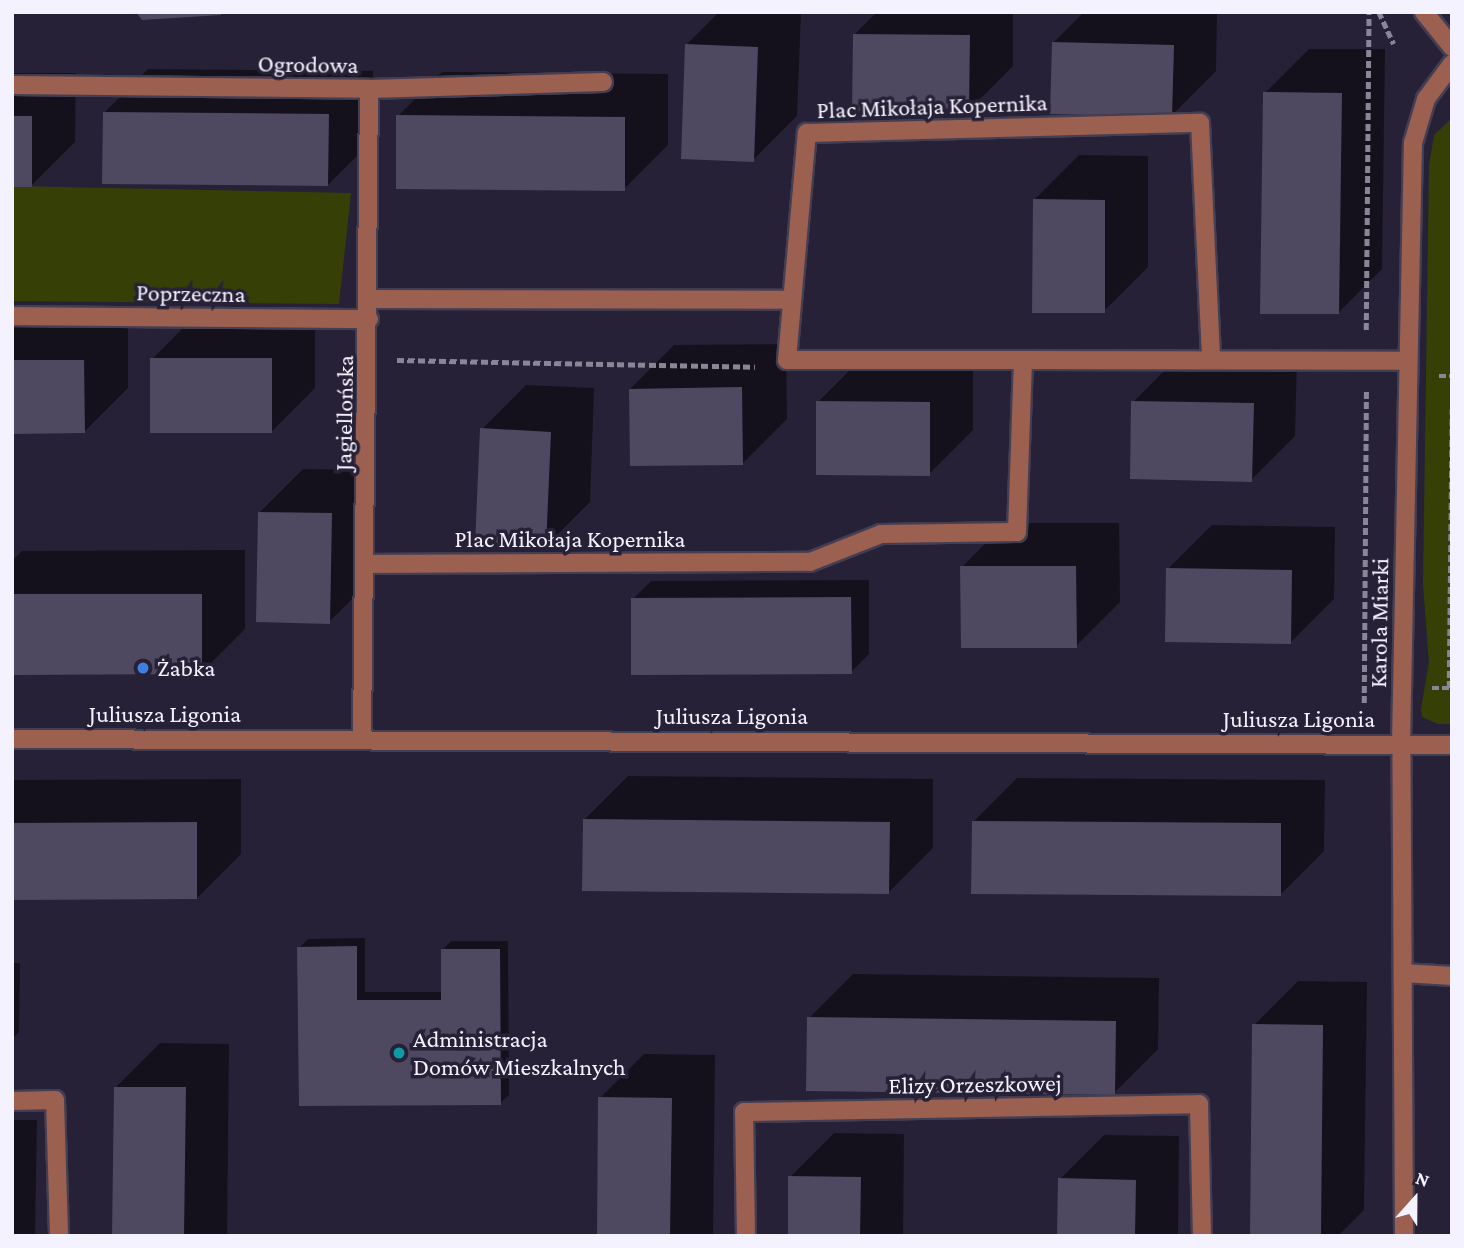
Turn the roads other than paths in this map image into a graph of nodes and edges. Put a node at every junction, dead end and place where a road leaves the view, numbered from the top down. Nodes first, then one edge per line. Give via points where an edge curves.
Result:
1 (1423, 12) edge
2 (1452, 47) edge
3 (1452, 64) edge
4 (603, 82) dead end
5 (12, 85) edge
6 (369, 89) junction
7 (369, 299) junction
8 (788, 300) junction
9 (12, 316) edge
10 (369, 319) junction
11 (1023, 360) junction
12 (1211, 360) junction
13 (1408, 361) junction
14 (366, 564) junction
15 (362, 738) junction
16 (12, 739) edge
17 (1401, 744) junction
18 (1452, 745) edge
19 (1403, 973) junction
20 (1452, 975) edge
21 (12, 1101) edge
22 (59, 1236) edge
23 (746, 1236) edge
24 (1202, 1236) edge
25 (1404, 1236) edge

1 - 2 street
3 - 13 street, Karola Miarki via 1426,99 1413,143
4 - 6 street, Ogrodowa
5 - 6 street, Ogrodowa
6 - 7 street, Jagiellońska
7 - 8 street
7 - 10 street, Jagiellońska
8 - 11 street, Plac Mikołaja Kopernika via 787,359
8 - 12 street, Plac Mikołaja Kopernika via 807,133 1200,123
9 - 10 street, Poprzeczna
10 - 14 street, Jagiellońska
11 - 12 street, Plac Mikołaja Kopernika
11 - 14 street, Plac Mikołaja Kopernika via 1017,532 881,534 810,562
12 - 13 street, Plac Mikołaja Kopernika
13 - 17 street, Karola Miarki
14 - 15 street, Jagiellońska
15 - 16 street, Juliusza Ligonia
15 - 17 street, Juliusza Ligonia
17 - 18 street, Juliusza Ligonia
17 - 19 street, Karola Miarki
19 - 20 street
19 - 25 street, Karola Miarki
21 - 22 street via 55,1100
23 - 24 street, Elizy Orzeszkowej via 744,1112 1199,1104

